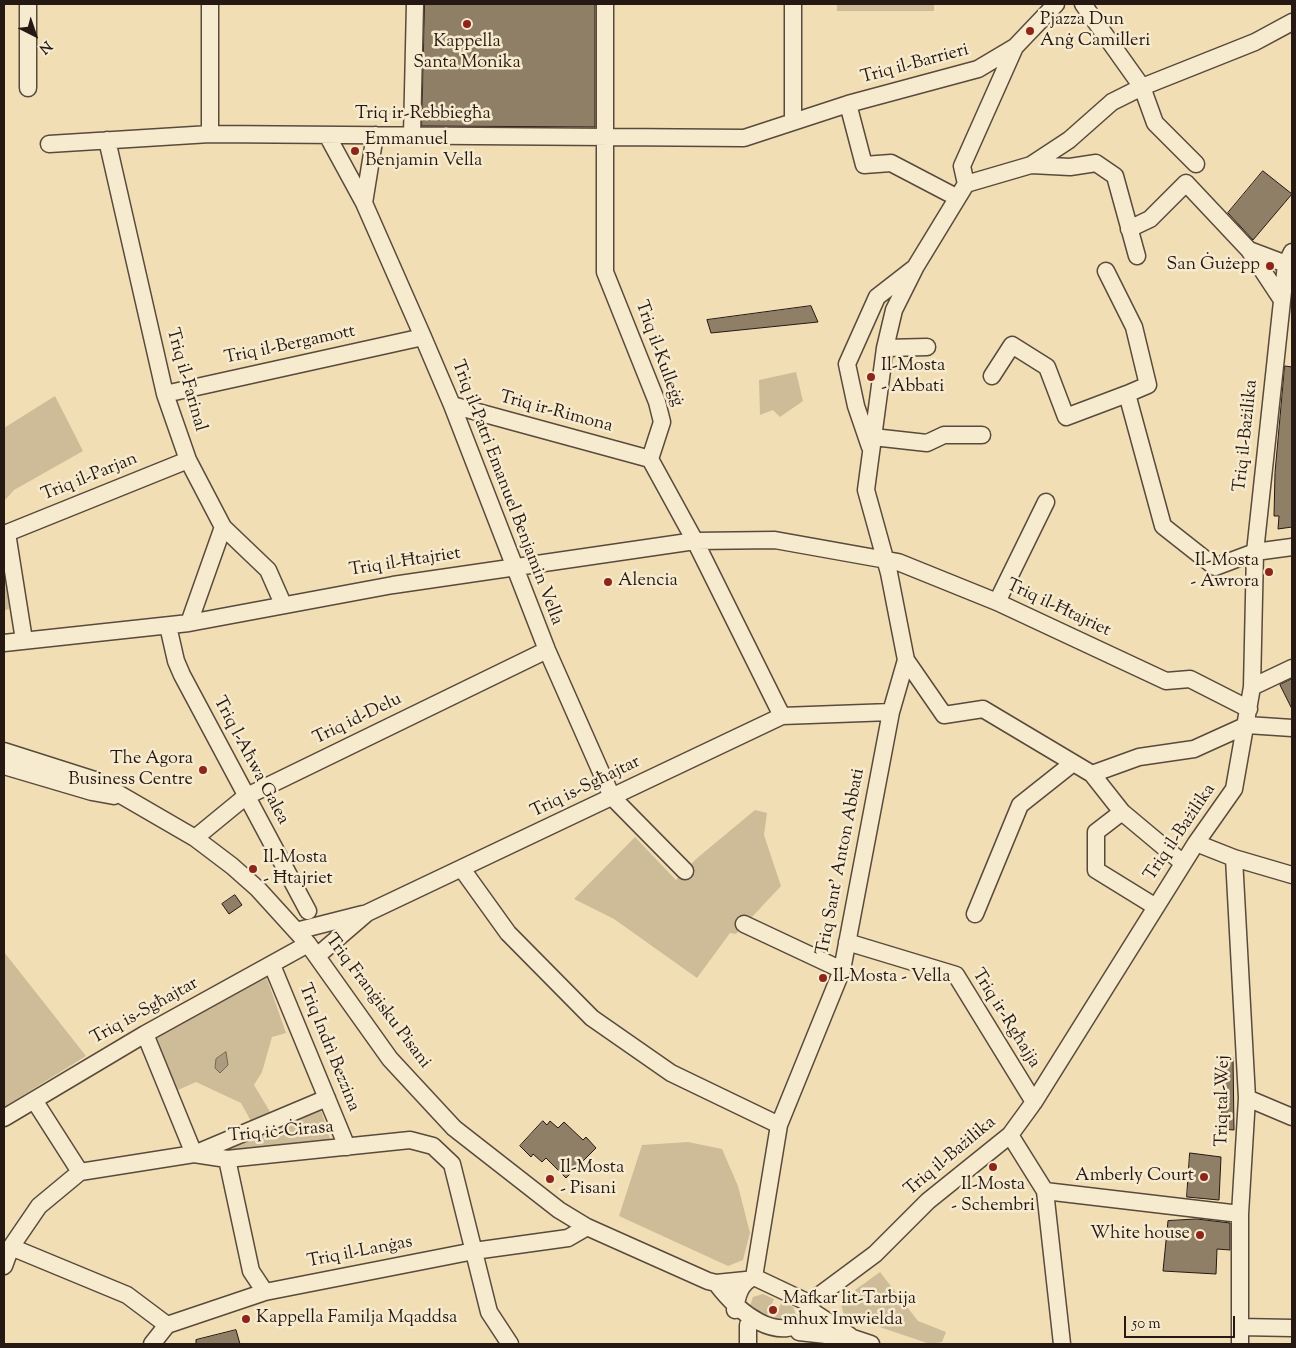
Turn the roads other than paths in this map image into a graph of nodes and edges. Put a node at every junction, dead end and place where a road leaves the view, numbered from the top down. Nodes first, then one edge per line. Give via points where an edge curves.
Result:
1 (28, 4) edge
2 (210, 4) edge
3 (415, 4) edge
4 (605, 4) edge
5 (793, 4) edge
6 (1056, 4) edge
7 (1083, 4) edge
8 (1292, 22) edge
9 (1015, 47) junction
10 (1142, 87) junction
11 (28, 88) dead end
12 (848, 104) junction
13 (793, 120) junction
14 (210, 134) junction
15 (327, 135) junction
16 (375, 135) junction
17 (412, 135) junction
18 (604, 136) junction
19 (107, 140) junction
20 (49, 144) dead end
21 (1196, 164) dead end
22 (1031, 165) junction
23 (961, 190) junction
24 (364, 203) junction
25 (1130, 229) junction
26 (1249, 250) junction
27 (1137, 256) dead end
28 (1289, 258) edge
29 (916, 266) junction
30 (1106, 271) dead end
31 (1282, 300) junction
32 (424, 338) junction
33 (927, 347) dead end
34 (885, 348) junction
35 (992, 376) dead end
36 (165, 394) junction
37 (1127, 394) junction
38 (452, 406) junction
39 (982, 435) dead end
40 (872, 442) junction
41 (650, 459) junction
42 (188, 460) junction
43 (1046, 502) dead end
44 (223, 527) junction
45 (876, 533) junction
46 (695, 541) junction
47 (1292, 547) edge
48 (814, 548) junction
49 (846, 552) junction
50 (1256, 552) junction
51 (886, 565) junction
52 (514, 566) junction
53 (998, 602) junction
54 (282, 604) junction
55 (188, 623) junction
56 (168, 626) junction
57 (24, 640) junction
58 (4, 643) edge
59 (546, 650) junction
60 (906, 660) junction
61 (1292, 668) edge
62 (1252, 687) junction
63 (1249, 709) junction
64 (891, 712) junction
65 (782, 716) junction
66 (1247, 725) junction
67 (1292, 728) edge
68 (4, 751) edge
69 (1073, 763) junction
70 (4, 766) edge
71 (1092, 774) junction
72 (245, 796) junction
73 (124, 797) junction
74 (612, 798) junction
75 (1122, 812) junction
76 (1213, 820) junction
77 (195, 838) junction
78 (1196, 842) junction
79 (1234, 858) junction
80 (1183, 863) junction
81 (462, 869) junction
82 (686, 871) dead end
83 (1292, 875) edge
84 (1156, 907) junction
85 (308, 911) dead end
86 (368, 913) junction
87 (975, 914) dead end
88 (744, 924) dead end
89 (296, 931) junction
90 (847, 942) junction
91 (312, 950) junction
92 (272, 965) junction
93 (842, 970) junction
94 (145, 1034) junction
95 (328, 1098) junction
96 (1247, 1098) junction
97 (34, 1100) junction
98 (1034, 1102) junction
99 (1292, 1117) edge
100 (4, 1118) edge
101 (779, 1125) junction
102 (1010, 1135) junction
103 (347, 1147) junction
104 (194, 1154) junction
105 (228, 1159) junction
106 (80, 1172) junction
107 (1045, 1191) junction
108 (1240, 1214) junction
109 (587, 1227) junction
110 (11, 1247) junction
111 (474, 1251) junction
112 (4, 1266) edge
113 (750, 1279) junction
114 (716, 1283) junction
115 (264, 1292) junction
116 (810, 1306) junction
117 (736, 1310) junction
118 (167, 1325) junction
119 (748, 1325) junction
120 (1240, 1327) junction
121 (1292, 1328) edge
122 (799, 1332) junction
123 (853, 1338) junction
124 (780, 1341) edge
125 (152, 1344) edge
126 (510, 1344) edge
127 (748, 1344) edge
128 (871, 1344) edge
129 (1062, 1344) edge
130 (1240, 1344) edge

1 - 11 street
2 - 14 street
3 - 17 street
4 - 18 street, Triq il-Kulleġġ
5 - 13 street
6 - 9 street, Triq il-Barrieri
7 - 10 street
8 - 10 street via 1255,42
9 - 12 street, Triq il-Barrieri via 978,69
9 - 23 street via 962,166
10 - 21 street via 1155,123
10 - 22 street via 1112,102 1069,140
12 - 13 street, Triq il-Barrieri
12 - 23 street via 864,165 891,162
13 - 18 street, Triq ir-Rebbiegħa via 744,138
14 - 15 street, Triq ir-Rebbiegħa
14 - 19 street, Triq ir-Rebbiegħa
15 - 16 street, Triq ir-Rebbiegħa
15 - 24 street, Triq il-Patri Emanuel Benjamin Vella
16 - 17 street, Triq ir-Rebbiegħa
16 - 24 street
17 - 18 street, Triq ir-Rebbiegħa
18 - 41 street, Triq il-Kulleġġ via 605,272 662,422
19 - 20 street, Triq ir-Rebbiegħa
19 - 36 street, Triq il-Farinal
22 - 23 street
22 - 25 street via 1070,167 1096,163 1115,176
23 - 29 street, Triq Sant' Anton Abbati
24 - 32 street, Triq il-Patri Emanuel Benjamin Vella
25 - 26 street via 1150,219 1186,183
25 - 27 street
26 - 28 street
26 - 31 street
28 - 31 street, Triq il-Bażilika
29 - 34 street, Triq Sant' Anton Abbati via 894,310
29 - 40 street, Triq Sant' Anton Abbati via 877,297 847,364 856,406
30 - 37 street via 1134,327 1148,384
31 - 50 street, Triq il-Bażilika
32 - 36 street, Triq il-Bergamott
32 - 38 street, Triq il-Patri Emanuel Benjamin Vella
33 - 34 street
34 - 40 street, Triq Sant' Anton Abbati
35 - 37 street via 1012,344 1047,367 1066,417
36 - 42 street, Triq il-Farinal
37 - 50 street via 1163,526 1215,567
38 - 41 street, Triq ir-Rimona
38 - 52 street, Triq il-Patri Emanuel Benjamin Vella
39 - 40 street via 944,435 927,443
40 - 45 street, Triq Sant' Anton Abbati via 866,490
41 - 46 street
42 - 44 street, Triq il-Farinal
42 - 57 street, Triq il-Parjan via 7,533
43 - 53 street
44 - 54 street, Triq il-Farinal via 268,570
44 - 55 street
45 - 49 street
45 - 51 street, Triq Sant' Anton Abbati
46 - 48 street, Triq il-Ħtajriet via 775,540
46 - 52 street, Triq il-Ħtajriet
46 - 65 street
47 - 50 street
48 - 49 street, Triq il-Ħtajriet
48 - 51 street, Triq il-Ħtajriet
49 - 51 street, Triq il-Ħtajriet
50 - 62 street, Triq il-Bażilika
51 - 53 street, Triq il-Ħtajriet
51 - 60 street, Triq Sant' Anton Abbati
52 - 54 street, Triq il-Ħtajriet
52 - 59 street, Triq il-Patri Emanuel Benjamin Vella
53 - 63 street, Triq il-Ħtajriet via 1166,682 1190,679
54 - 55 street, Triq il-Ħtajriet
55 - 56 street, Triq il-Ħtajriet
56 - 57 street, Triq il-Ħtajriet
56 - 72 street, Triq l-Aħwa Galea via 182,675
57 - 58 street, Triq il-Ħtajriet
59 - 72 street, Triq id-Delu
59 - 74 street, Triq il-Patri Emanuel Benjamin Vella
60 - 64 street, Triq Sant' Anton Abbati
60 - 69 street via 944,715 983,709
61 - 62 street
62 - 63 street, Triq il-Bażilika
63 - 66 street, Triq il-Bażilika
64 - 65 street, Triq is-Sgħajtar
64 - 90 street, Triq Sant' Anton Abbati
65 - 74 street, Triq is-Sgħajtar
66 - 67 street
66 - 71 street via 1194,749 1139,757
66 - 76 street, Triq il-Bażilika via 1234,789
68 - 73 street, Triq Franġisku Pisani via 95,780
69 - 71 street
69 - 87 street via 1020,805
70 - 73 street via 92,792
71 - 75 street
72 - 77 street, Triq id-Delu
72 - 85 street, Triq l-Aħwa Galea
73 - 77 street, Triq Franġisku Pisani
74 - 81 street, Triq is-Sgħajtar
74 - 82 street
75 - 80 street
75 - 84 street via 1096,832 1096,870
76 - 78 street, Triq il-Bażilika
76 - 79 street via 1218,840
77 - 89 street, Triq Franġisku Pisani via 258,889
78 - 79 street
78 - 80 street, Triq il-Bażilika
79 - 83 street
79 - 96 street, Triq tal-Wej
80 - 84 street, Triq il-Bażilika
81 - 86 street, Triq is-Sgħajtar
81 - 101 street via 508,933 592,1018 671,1073
84 - 98 street, Triq il-Bażilika
86 - 89 street
86 - 91 street, Triq is-Sgħajtar
88 - 93 street
89 - 91 street, Triq Franġisku Pisani
90 - 93 street, Triq Sant' Anton Abbati
90 - 98 street, Triq ir-Rgħajja via 956,975
91 - 92 street, Triq is-Sgħajtar
91 - 109 street, Triq Franġisku Pisani via 390,1059 454,1128 559,1210
92 - 94 street, Triq is-Sgħajtar
92 - 95 street, Triq Indrì Bezzina
93 - 101 street, Triq Sant' Anton Abbati
94 - 97 street, Triq is-Sgħajtar
94 - 104 street
95 - 103 street, Triq Indrì Bezzina
95 - 104 street
96 - 99 street
96 - 108 street, Triq tal-Wej
97 - 100 street, Triq is-Sgħajtar
97 - 106 street
98 - 102 street, Triq il-Bażilika
101 - 113 street, Triq Sant' Anton Abbati
102 - 107 street
102 - 116 street, Triq il-Bażilika via 928,1201 875,1254
103 - 105 street, Triq iċ-Ċirasa
103 - 111 street, Triq iċ-Ċirasa via 410,1140 433,1146 443,1154 452,1164
104 - 105 street, Triq iċ-Ċirasa
104 - 106 street, Triq iċ-Ċirasa
105 - 115 street via 250,1271
106 - 110 street via 39,1206
107 - 108 street
107 - 129 street
108 - 120 street, Triq tal-Wej
109 - 111 street, Triq il-Lanġas via 568,1238
109 - 114 street, Triq Franġisku Pisani
110 - 112 street
110 - 118 street via 127,1295
111 - 115 street, Triq il-Lanġas
111 - 126 street, Triq iċ-Ċirasa via 489,1312
113 - 114 street, Triq Franġisku Pisani
113 - 116 street
113 - 117 street, Triq Sant' Anton Abbati via 737,1296
114 - 117 street
115 - 118 street, Triq il-Lanġas
116 - 122 street via 811,1316
116 - 123 street
117 - 119 street
118 - 125 street
119 - 124 street
119 - 127 street
120 - 121 street
120 - 130 street, Triq tal-Wej
122 - 123 street
122 - 124 street
123 - 128 street

